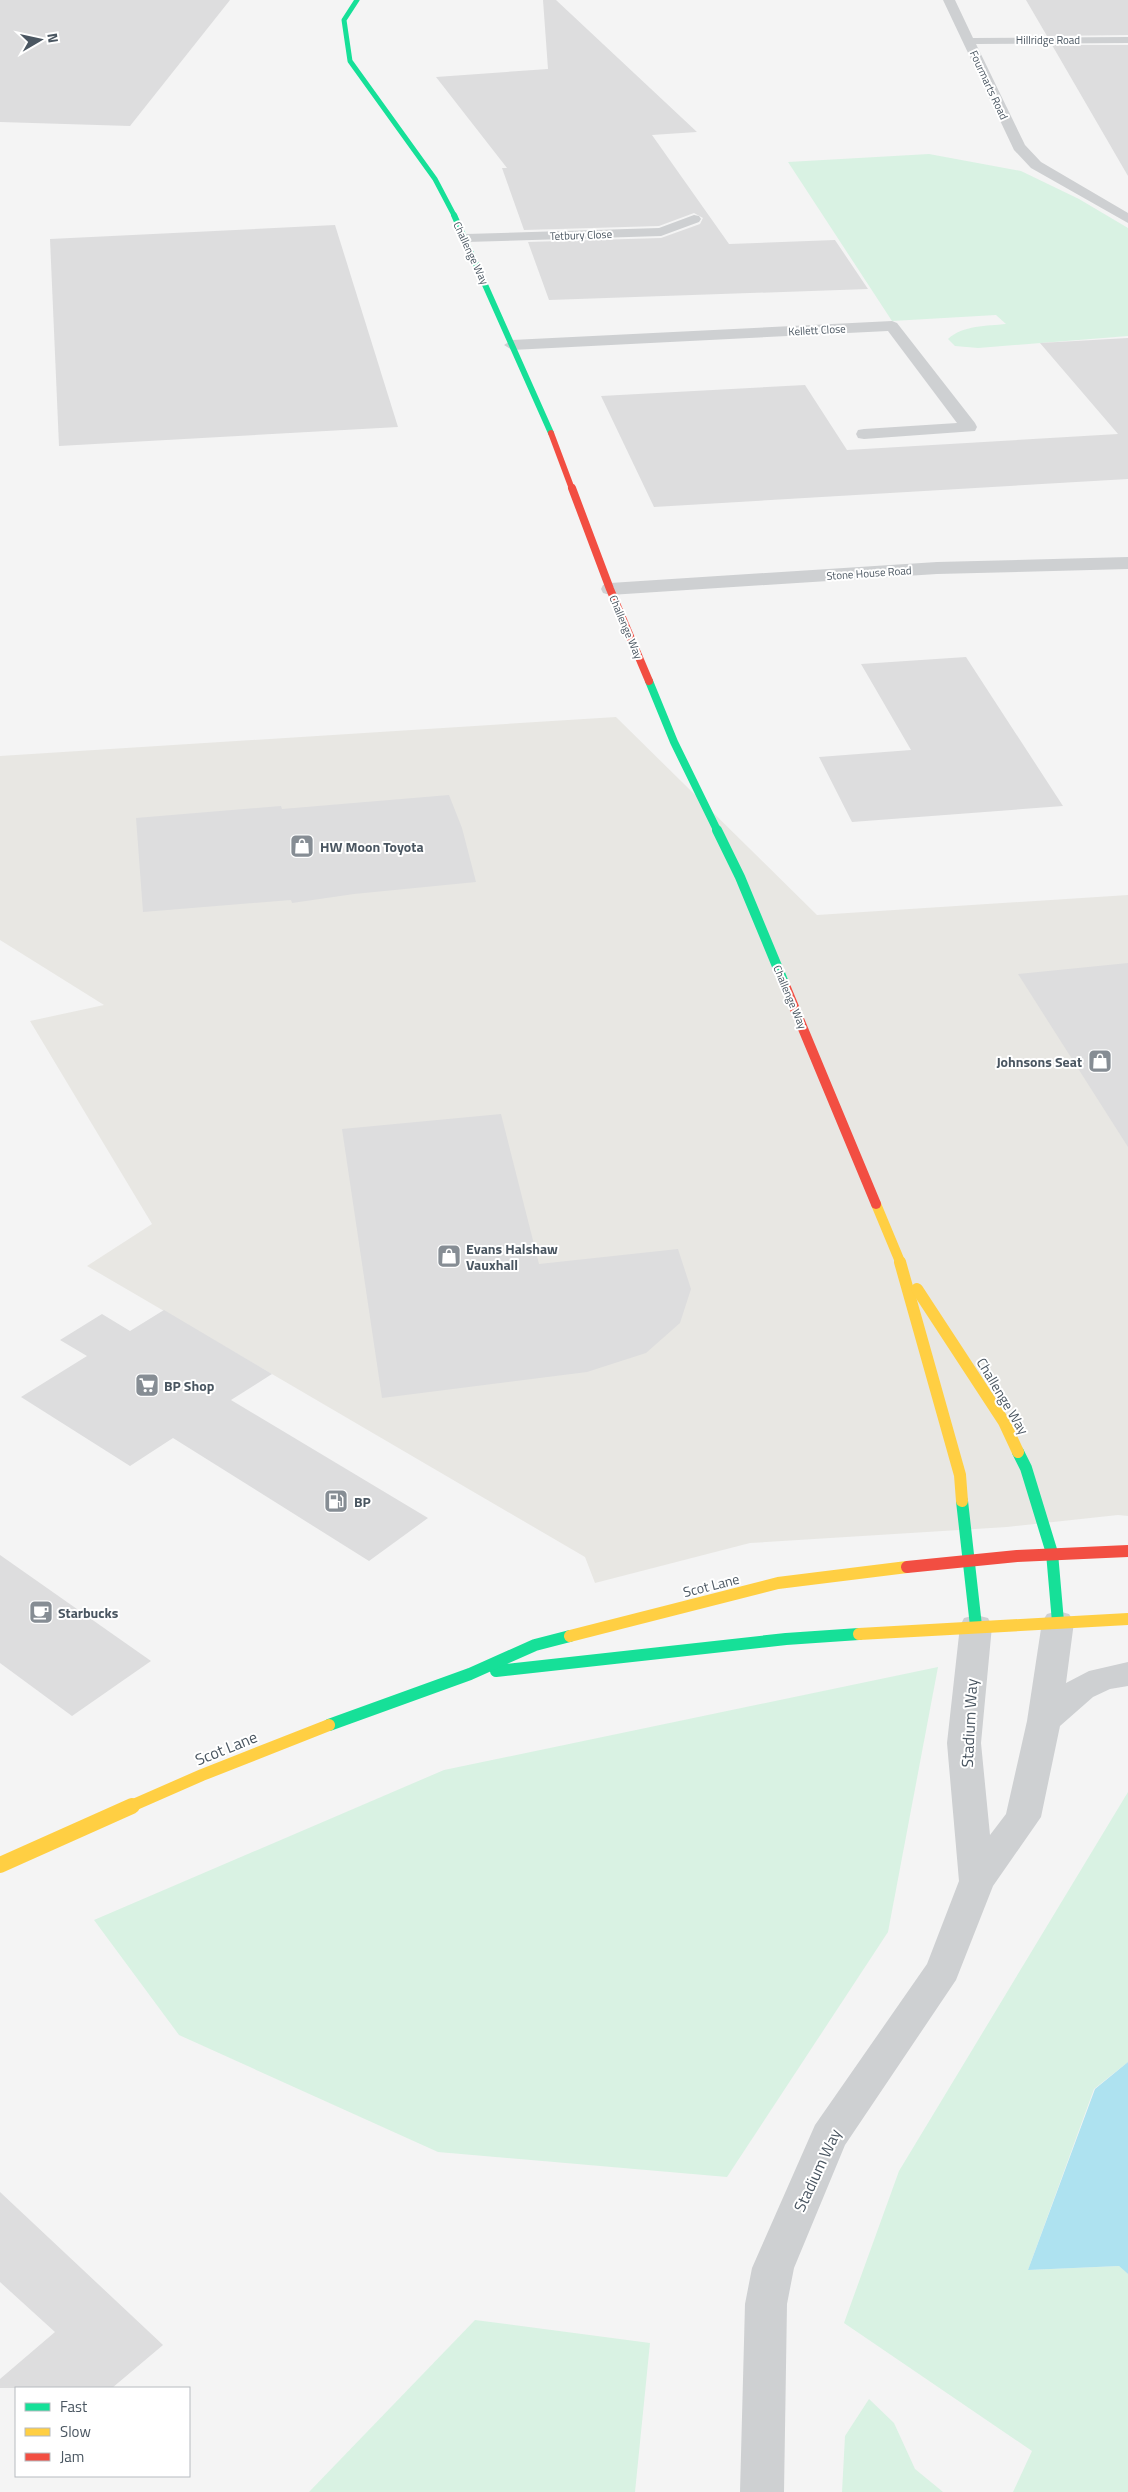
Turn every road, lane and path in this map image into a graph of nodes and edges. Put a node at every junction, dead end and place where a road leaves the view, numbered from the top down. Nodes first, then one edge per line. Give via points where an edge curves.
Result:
1 (357, 0) edge
2 (949, 0) edge
3 (1128, 40) edge
4 (968, 41) junction
5 (1128, 219) edge
6 (694, 220) dead end
7 (466, 238) junction
8 (512, 345) junction
9 (864, 434) dead end
10 (1128, 563) edge
11 (610, 589) junction
12 (902, 1266) junction
13 (1128, 1551) edge
14 (1052, 1553) junction
15 (967, 1559) junction
16 (1128, 1619) edge
17 (1058, 1622) junction
18 (976, 1626) junction
19 (470, 1674) junction
20 (1128, 1674) edge
21 (1044, 1721) junction
22 (0, 1865) edge
23 (977, 1881) junction
24 (762, 2492) edge

1 - 7 street, Challenge Way via 344,20 350,61 434,179
2 - 4 street, Fourmarts Road
3 - 4 street, Hillridge Road
4 - 5 street, Fourmarts Road via 1019,146 1036,165
6 - 7 street, Tetbury Close via 661,232
7 - 8 street, Challenge Way
8 - 9 street, Kellett Close via 892,326 968,427
8 - 11 street, Challenge Way via 554,439
10 - 11 street, Stone House Road via 937,568
11 - 12 street, Challenge Way via 674,742 740,877
12 - 14 street, Challenge Way via 1004,1422 1026,1468
12 - 15 street, Challenge Way via 960,1475
13 - 14 street, Scot Lane
14 - 15 street, Scot Lane
14 - 17 street
15 - 18 street
15 - 19 street, Scot Lane via 778,1583 535,1645
16 - 17 street, Scot Lane
17 - 18 street, Scot Lane
17 - 21 street, Stadium Way
18 - 19 street, Scot Lane via 786,1638
18 - 23 street, Stadium Way via 964,1743
19 - 22 street, Scot Lane via 202,1775
20 - 21 street via 1111,1676 1080,1688
21 - 23 street, Stadium Way via 1024,1816
23 - 24 street, Stadium Way via 943,1970 829,2137 773,2268 766,2314

